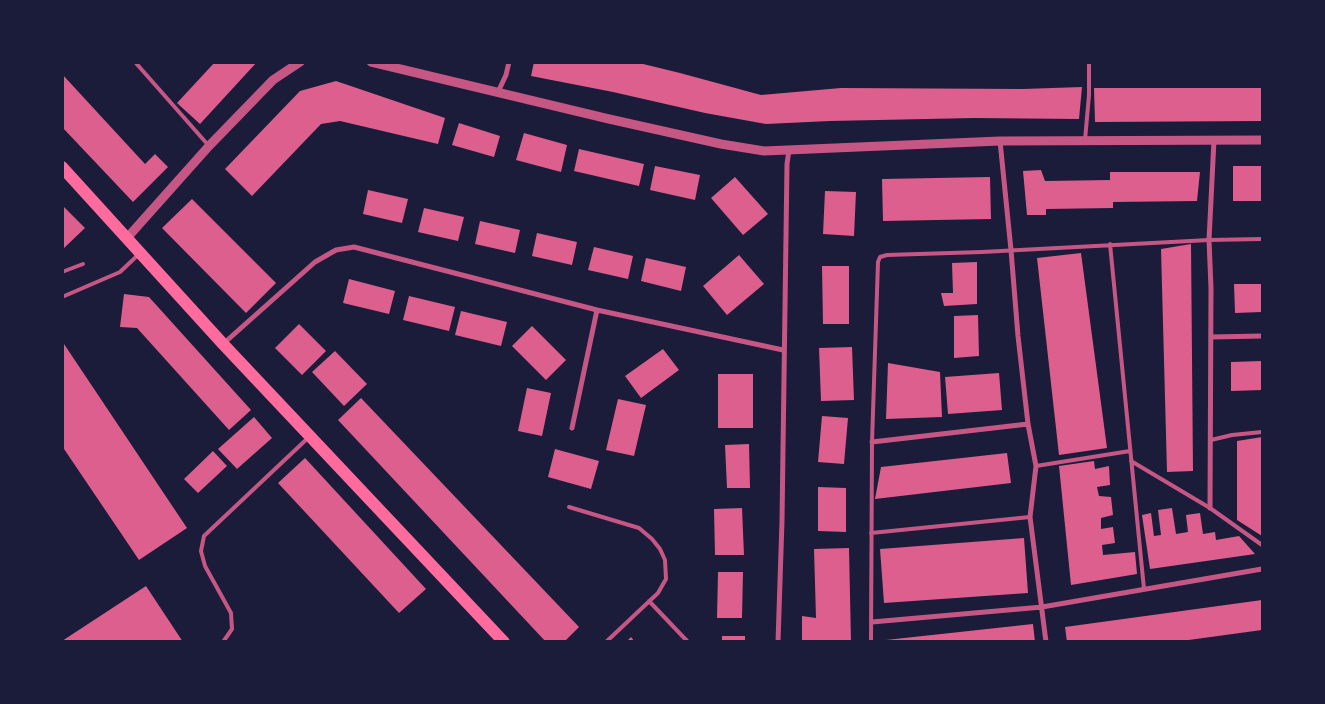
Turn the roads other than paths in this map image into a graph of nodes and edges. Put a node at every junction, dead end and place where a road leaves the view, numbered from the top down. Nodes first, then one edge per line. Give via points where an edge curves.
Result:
1 (135, 62) edge
2 (300, 62) edge
3 (371, 62) edge
4 (509, 62) edge
5 (1089, 62) edge
6 (498, 93) junction
7 (1214, 140) junction
8 (1262, 140) edge
9 (1000, 141) junction
10 (1084, 142) junction
11 (209, 146) junction
12 (789, 150) junction
13 (62, 167) edge
14 (128, 238) junction
15 (1262, 239) edge
16 (1209, 240) junction
17 (1110, 244) junction
18 (1012, 250) junction
19 (141, 253) junction
20 (84, 264) dead end
21 (62, 272) edge
22 (62, 297) edge
23 (597, 310) junction
24 (1262, 336) edge
25 (1211, 337) junction
26 (223, 344) junction
27 (783, 350) junction
28 (1028, 424) junction
29 (572, 428) dead end
30 (1262, 432) edge
31 (310, 437) junction
32 (1210, 440) junction
33 (872, 442) junction
34 (1130, 451) junction
35 (1131, 461) junction
36 (1036, 466) junction
37 (569, 507) dead end
38 (1210, 508) junction
39 (1030, 517) junction
40 (871, 533) junction
41 (1262, 545) edge
42 (1262, 569) edge
43 (1144, 589) junction
44 (650, 601) junction
45 (1042, 607) junction
46 (872, 622) junction
47 (223, 642) edge
48 (504, 642) edge
49 (606, 642) edge
50 (688, 642) edge
51 (778, 642) edge
52 (871, 642) edge
53 (1046, 642) edge

1 - 11 lane
2 - 11 street via 273,80
3 - 6 street
4 - 6 street
5 - 10 lane
6 - 12 street via 721,144 764,151
7 - 8 street
7 - 10 street
7 - 16 street
9 - 10 street
9 - 12 street
9 - 18 street
11 - 14 street
12 - 27 street
13 - 14 main road
14 - 19 main road
15 - 16 lane
16 - 17 lane
16 - 25 street
17 - 18 lane
17 - 34 lane
18 - 28 street
18 - 33 lane via 880,257
19 - 22 lane via 120,272
19 - 26 main road
20 - 21 lane
23 - 26 street via 354,247 336,250 316,262
23 - 27 street
23 - 29 street
24 - 25 street
25 - 32 street
26 - 31 main road
27 - 51 street
28 - 33 street
28 - 36 street
30 - 32 lane
31 - 47 lane via 204,536 201,551 205,566 231,613 232,628
31 - 48 main road
32 - 38 street
33 - 40 lane
34 - 35 lane
34 - 36 lane
35 - 38 lane
35 - 43 lane
36 - 39 street
37 - 44 lane via 639,528 652,538 665,560 666,579
38 - 41 lane
39 - 40 lane
39 - 45 street
40 - 46 lane
42 - 43 street
43 - 45 street
44 - 49 lane
44 - 50 lane
45 - 46 street
45 - 53 street
46 - 52 lane

